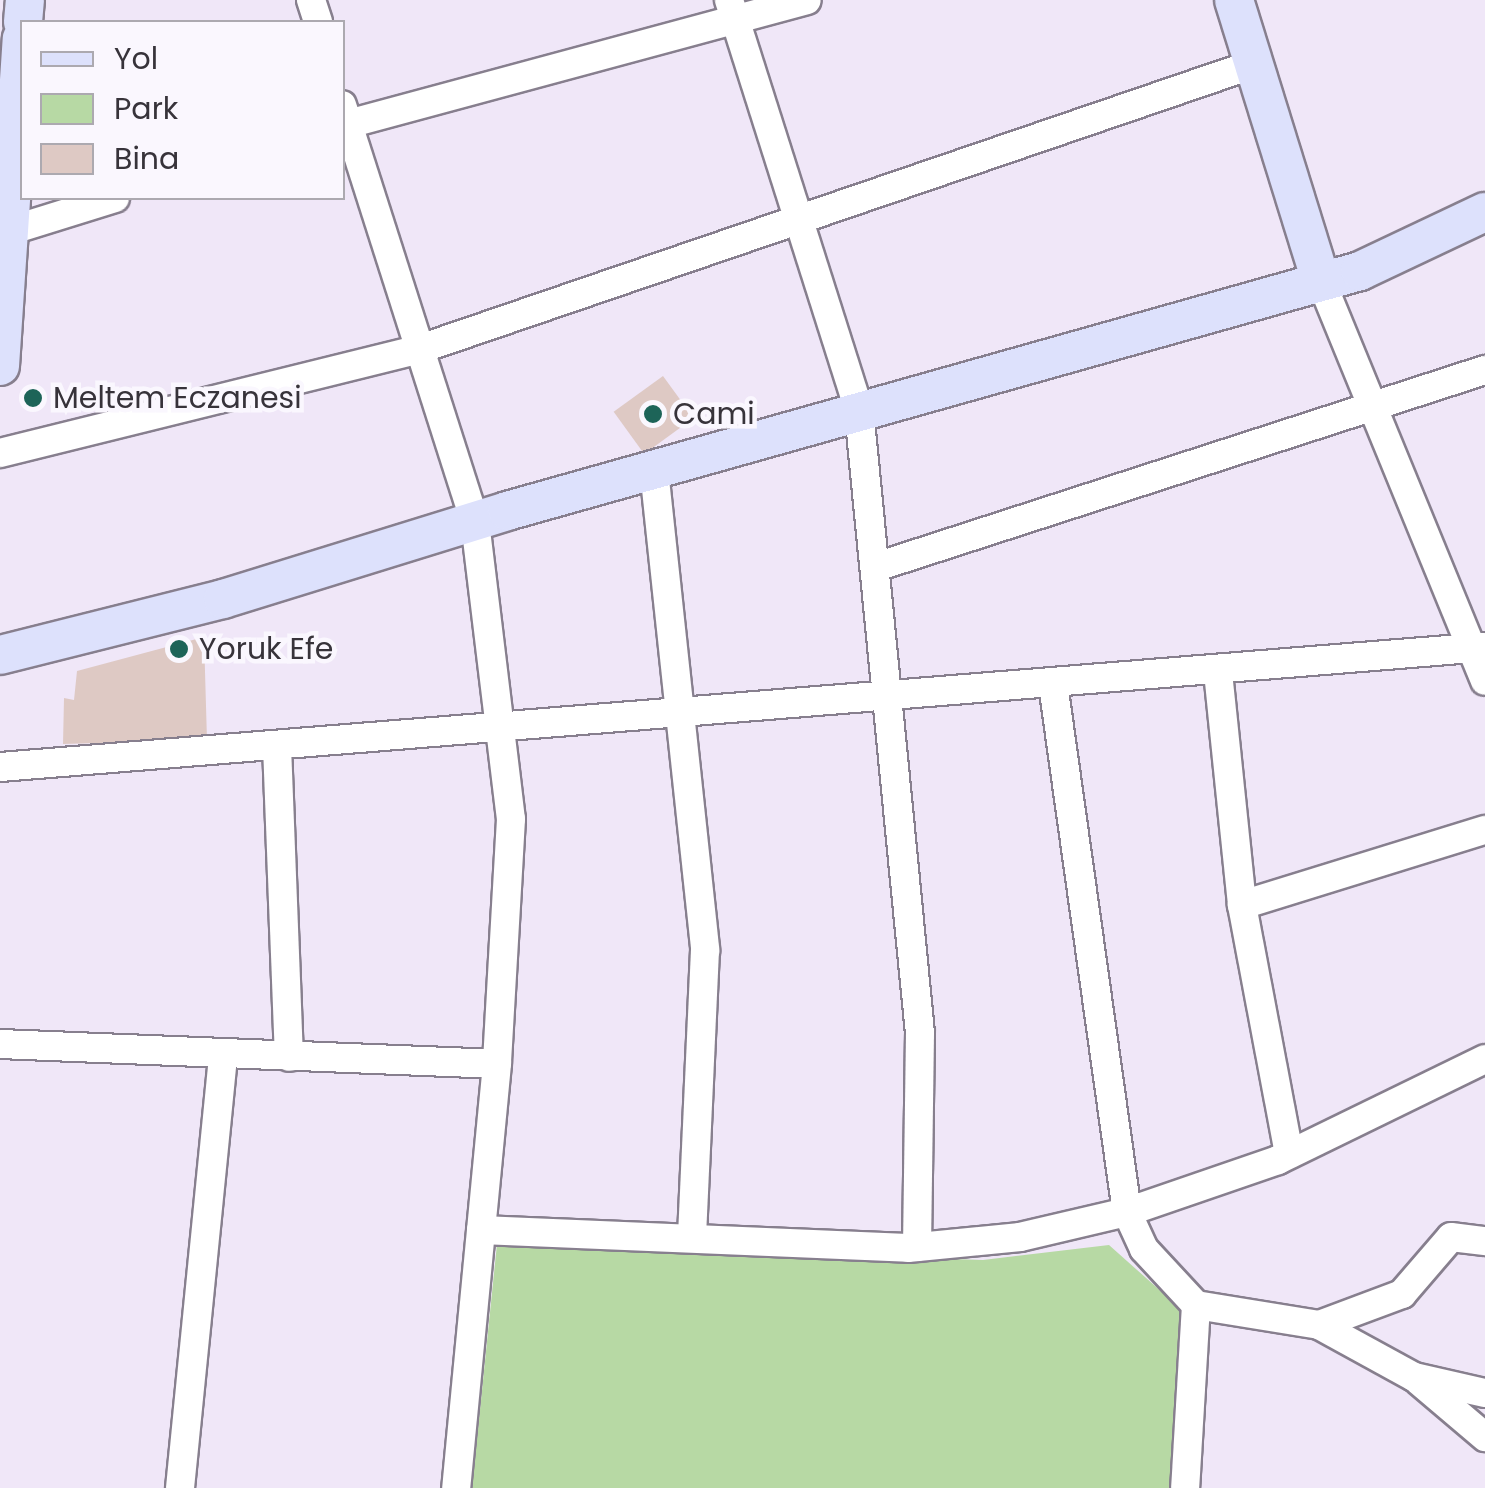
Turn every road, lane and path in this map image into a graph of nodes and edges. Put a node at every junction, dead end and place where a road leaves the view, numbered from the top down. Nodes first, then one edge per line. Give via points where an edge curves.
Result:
1 (807, 0) edge
2 (1234, 0) edge
3 (732, 11) edge
4 (1254, 64) junction
5 (20, 71) edge
6 (345, 118) edge
7 (345, 121) edge
8 (108, 200) edge
9 (1485, 212) edge
10 (798, 219) junction
11 (10, 230) junction
12 (1321, 281) junction
13 (420, 349) junction
14 (0, 366) edge
15 (1485, 370) edge
16 (1369, 406) junction
17 (859, 411) junction
18 (0, 454) edge
19 (654, 470) junction
20 (474, 522) junction
21 (876, 567) junction
22 (1478, 648) edge
23 (0, 655) edge
24 (1218, 672) junction
25 (1485, 680) edge
26 (1053, 684) junction
27 (890, 696) junction
28 (684, 715) junction
29 (501, 730) junction
30 (277, 746) junction
31 (0, 766) edge
32 (1485, 830) edge
33 (1242, 905) junction
34 (0, 1044) edge
35 (223, 1055) junction
36 (289, 1057) junction
37 (1485, 1059) edge
38 (498, 1064) junction
39 (1289, 1154) junction
40 (1127, 1212) junction
41 (481, 1230) junction
42 (692, 1238) junction
43 (1485, 1241) edge
44 (917, 1247) junction
45 (1196, 1305) junction
46 (1319, 1325) junction
47 (1414, 1377) junction
48 (1485, 1393) edge
49 (1485, 1437) edge
50 (180, 1488) edge
51 (456, 1488) edge
52 (1185, 1488) edge

1 - 3 street
2 - 4 street
3 - 6 street
3 - 10 street
4 - 10 street
4 - 12 street
5 - 11 street
7 - 13 street
8 - 11 street
9 - 12 street via 1376,264
10 - 13 street
10 - 17 street
11 - 14 street
12 - 16 street
12 - 17 street
13 - 18 street
13 - 20 street
15 - 16 street
16 - 21 street
16 - 22 street
17 - 19 street
17 - 21 street
19 - 20 street
19 - 28 street
20 - 23 street via 223,599
20 - 29 street
21 - 27 street
22 - 24 street
22 - 25 street
24 - 26 street
24 - 33 street
26 - 27 street
26 - 40 street
27 - 28 street
27 - 44 street via 920,1034
28 - 29 street
28 - 42 street via 705,950
29 - 30 street
29 - 38 street via 511,819
30 - 31 street
30 - 36 street
32 - 33 street
33 - 39 street
34 - 35 street
35 - 36 street
35 - 50 street
36 - 38 street
37 - 39 street
38 - 41 street
39 - 40 street
40 - 44 street via 1020,1237
40 - 45 street via 1144,1249
41 - 42 street
41 - 51 street
42 - 44 street
43 - 46 street via 1451,1237 1402,1294
45 - 46 street
45 - 52 street
46 - 47 street
47 - 48 street
47 - 49 street

